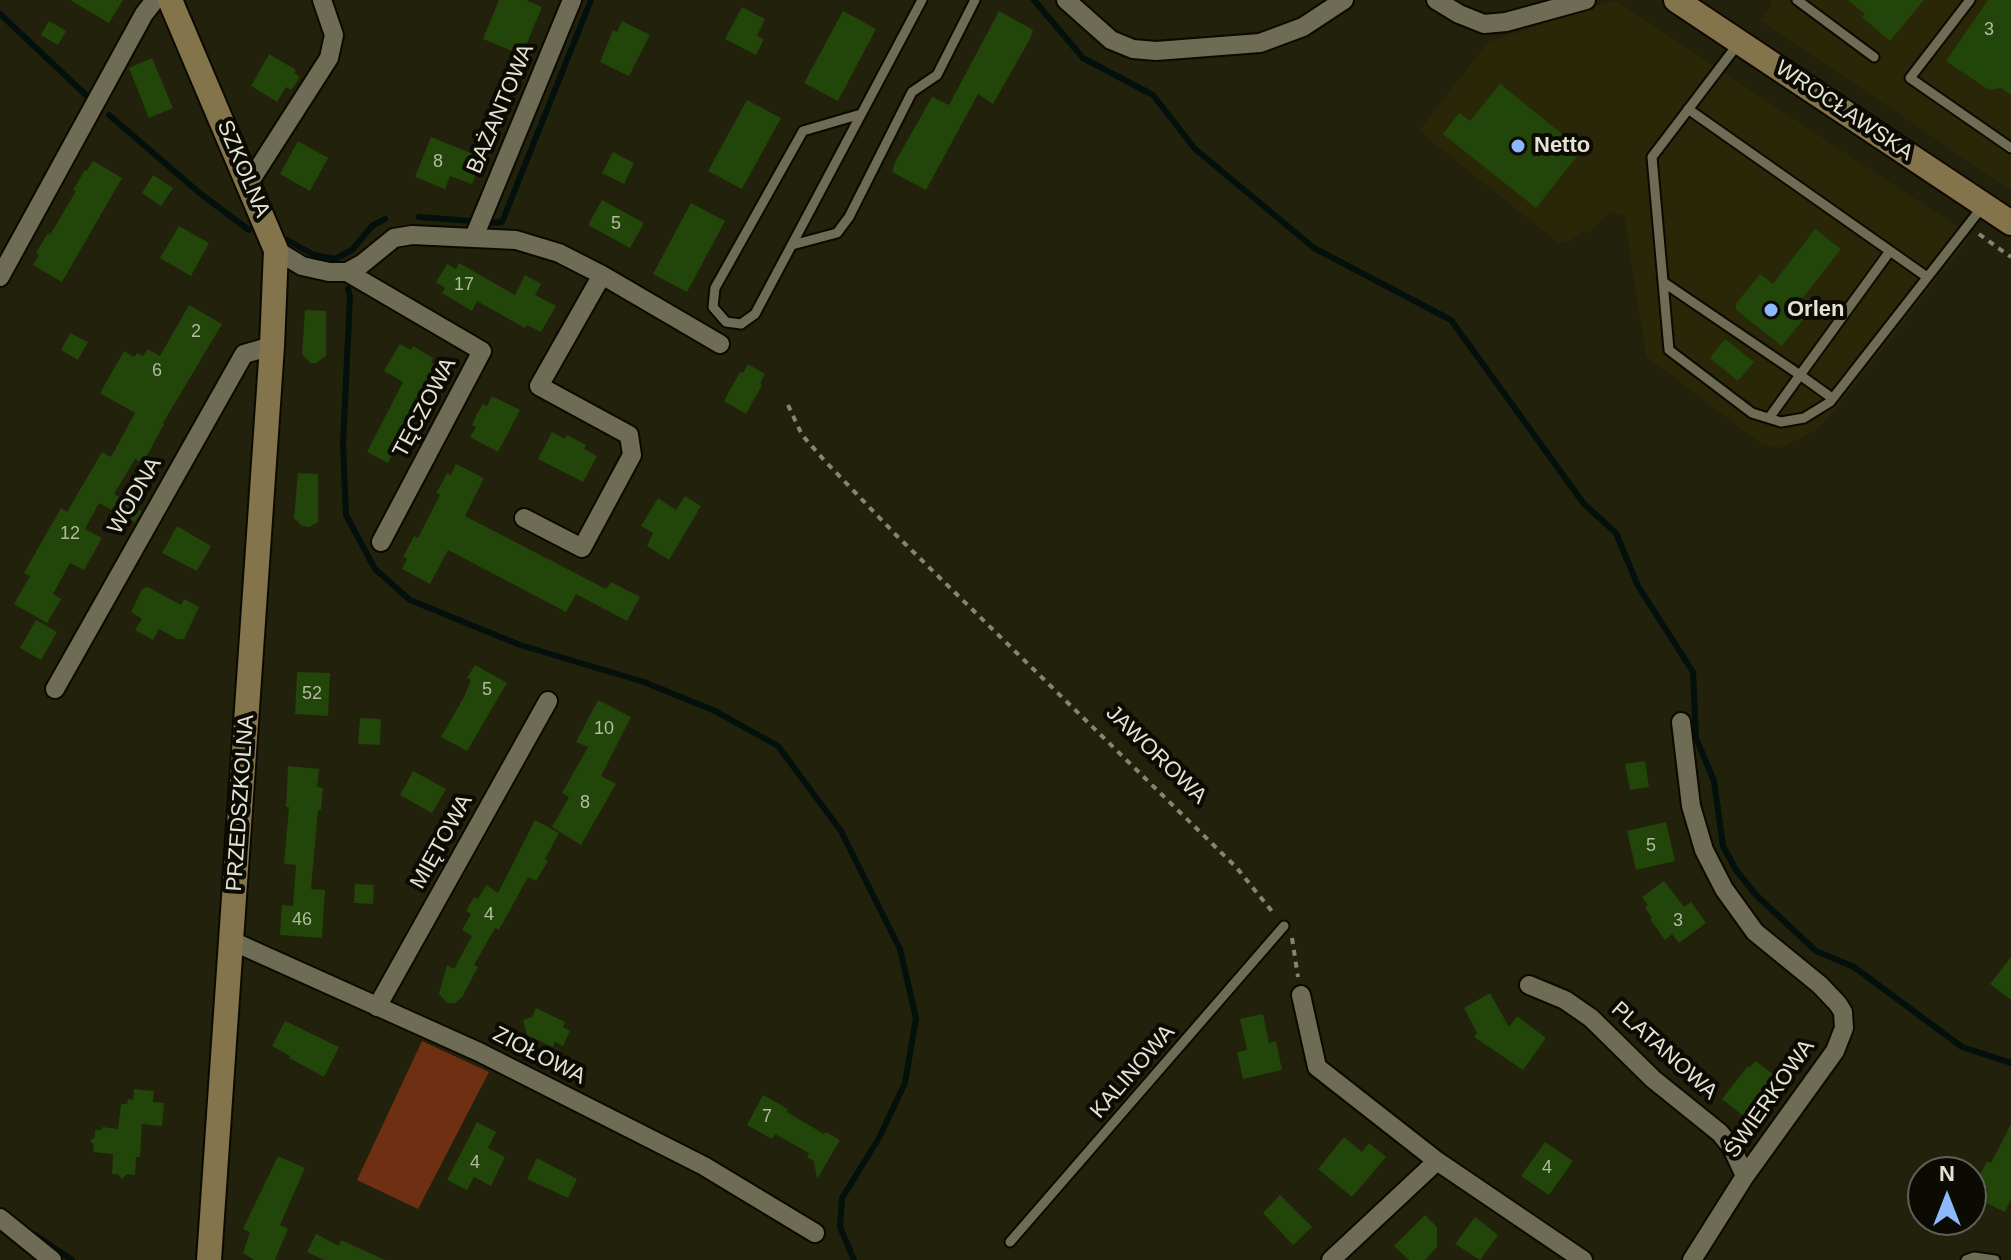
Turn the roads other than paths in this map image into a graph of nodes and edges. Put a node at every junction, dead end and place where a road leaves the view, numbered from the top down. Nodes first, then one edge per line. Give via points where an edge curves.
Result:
1 (155, 0) edge
2 (170, 0) edge
3 (322, 0) edge
4 (572, 0) edge
5 (922, 0) edge
6 (975, 0) edge
7 (1066, 0) edge
8 (1344, 0) edge
9 (1436, 0) edge
10 (1586, 0) edge
11 (1970, 0) edge
12 (1680, 1) edge
13 (1803, 2) edge
14 (1740, 41) junction
15 (1874, 57) dead end
16 (1688, 109) junction
17 (861, 114) junction
18 (2011, 148) edge
19 (249, 183) junction
20 (1984, 204) junction
21 (2011, 223) edge
22 (474, 237) junction
23 (792, 245) junction
24 (276, 250) junction
25 (1890, 251) junction
26 (347, 272) junction
27 (602, 275) junction
28 (0, 277) edge
29 (1927, 277) junction
30 (1663, 282) junction
31 (720, 344) dead end
32 (272, 346) junction
33 (1800, 375) junction
34 (1832, 398) junction
35 (1769, 418) junction
36 (524, 518) dead end
37 (381, 542) dead end
38 (55, 689) dead end
39 (548, 701) dead end
40 (1681, 722) dead end
41 (1284, 926) road end
42 (232, 941) junction
43 (1529, 985) dead end
44 (1301, 995) road end
45 (377, 1007) junction
46 (1437, 1161) junction
47 (1745, 1176) junction
48 (0, 1218) edge
49 (815, 1233) dead end
50 (1010, 1242) dead end
51 (52, 1260) edge
52 (209, 1260) edge
53 (1331, 1260) edge
54 (1583, 1260) edge
55 (1692, 1260) edge
56 (1966, 1260) edge
57 (1995, 1260) edge

1 - 28 street
2 - 19 street, SZKOLNA
3 - 19 street via 334,35 329,58
4 - 22 street, BAŻANTOWA
5 - 17 lane
6 - 23 lane via 937,75 912,92 849,217 837,233
7 - 8 street via 1111,40 1156,51 1260,43 1303,27
9 - 10 street via 1484,24
11 - 18 lane via 1910,78
12 - 14 street, WROCŁAWSKA
13 - 15 lane
14 - 16 lane
14 - 20 street, WROCŁAWSKA
16 - 25 lane
16 - 30 lane via 1652,157
17 - 23 lane
17 - 23 lane via 803,131 715,288 713,307 726,322 741,324 755,314
19 - 24 street, SZKOLNA
20 - 21 street, WROCŁAWSKA
20 - 29 lane
22 - 26 street via 394,238
22 - 27 street via 516,240 559,253
24 - 26 street via 302,266
24 - 32 street, SZKOLNA
25 - 29 lane
25 - 33 lane
26 - 37 street, TĘCZOWA via 482,351
27 - 31 street
27 - 36 street via 539,386 629,435 632,455 582,548
29 - 34 lane
30 - 33 lane
30 - 35 lane via 1669,350 1752,413
32 - 38 street, WODNA via 244,354
32 - 42 street, PRZEDSZKOLNA
33 - 34 lane
33 - 35 lane
34 - 35 lane via 1804,418
39 - 45 street, MIĘTOWA
40 - 47 street, ŚWIERKOWA via 1691,806 1704,850 1724,889 1755,932 1820,985 1843,1012 1844,1028 1835,1051
41 - 50 lane, KALINOWA
42 - 45 street, ZIOŁOWA
42 - 52 street, PRZEDSZKOLNA
43 - 47 street, PLATANOWA via 1591,1018 1653,1079 1720,1133
44 - 46 street via 1317,1067
45 - 49 street, ZIOŁOWA via 479,1052 704,1166
46 - 53 street
46 - 54 street
47 - 55 street, ŚWIERKOWA
48 - 51 street
56 - 57 lane

